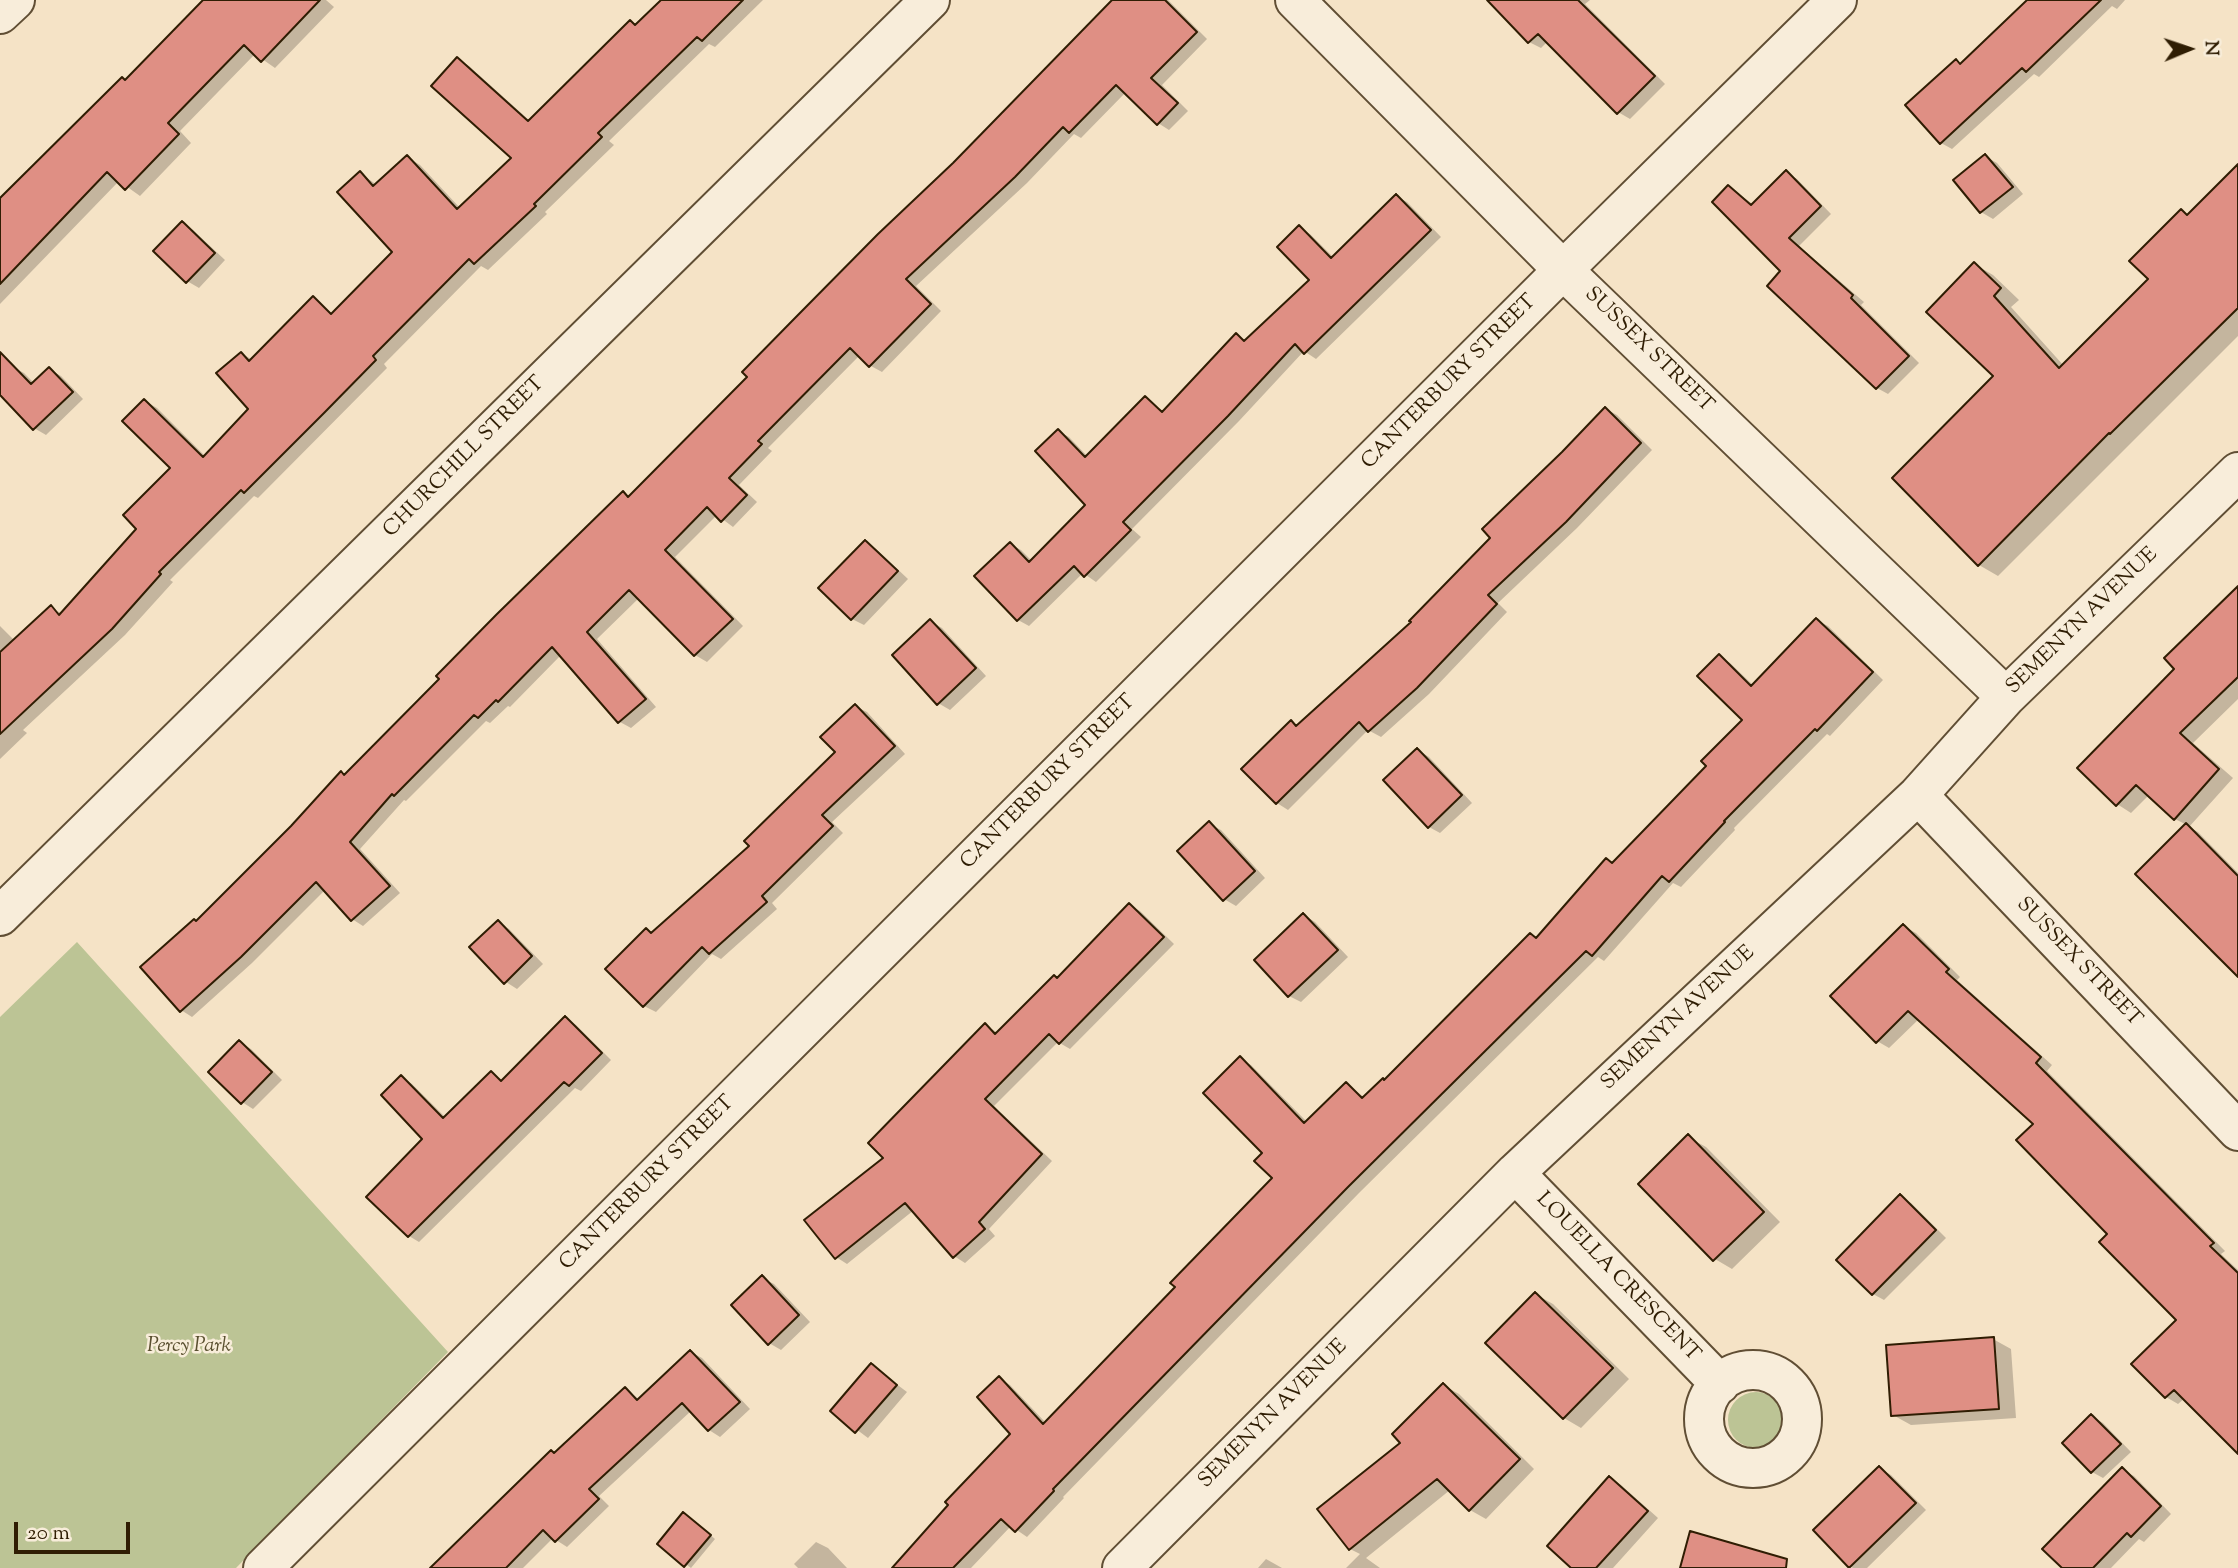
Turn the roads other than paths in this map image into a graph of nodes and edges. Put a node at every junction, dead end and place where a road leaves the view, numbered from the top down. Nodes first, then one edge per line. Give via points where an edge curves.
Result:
1 (15, 0) edge
2 (930, 0) edge
3 (1295, 0) edge
4 (1837, 0) edge
5 (0, 14) edge
6 (1563, 270) junction
7 (2238, 472) edge
8 (2006, 697) junction
9 (1918, 795) junction
10 (0, 916) edge
11 (2238, 1130) edge
12 (1515, 1173) junction
13 (1720, 1384) dead end
14 (262, 1568) edge
15 (1122, 1568) edge

1 - 5 street
2 - 10 street, CHURCHILL STREET
3 - 6 street, SUSSEX STREET
4 - 6 street, CANTERBURY STREET
6 - 8 street, SUSSEX STREET
6 - 14 street, CANTERBURY STREET
7 - 8 street, SEMENYN AVENUE
8 - 9 street, SEMENYN AVENUE
9 - 11 street, SUSSEX STREET
9 - 12 street, SEMENYN AVENUE
12 - 13 street, LOUELLA CRESCENT
12 - 15 street, SEMENYN AVENUE

